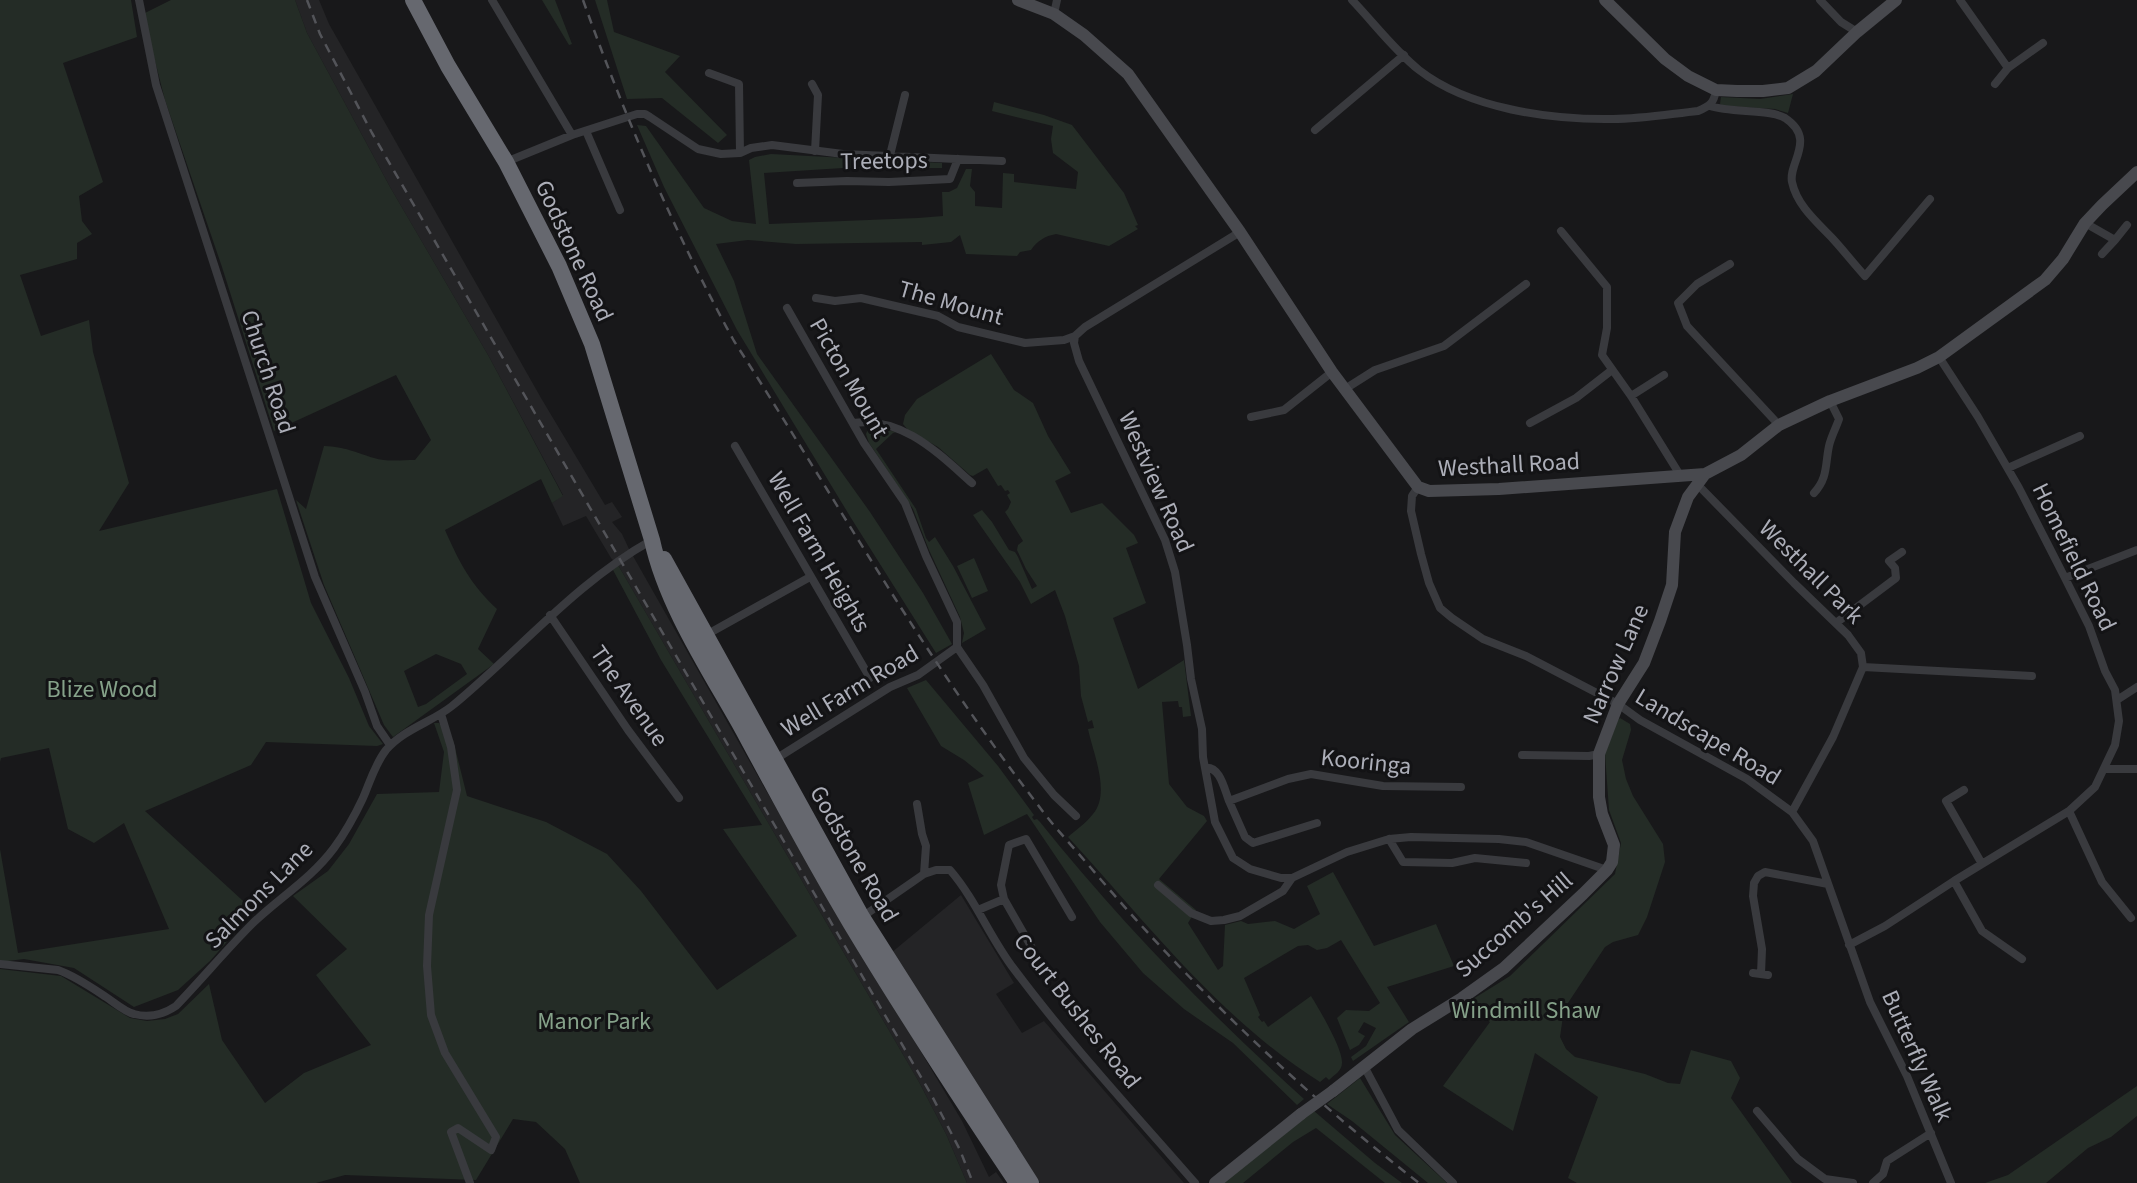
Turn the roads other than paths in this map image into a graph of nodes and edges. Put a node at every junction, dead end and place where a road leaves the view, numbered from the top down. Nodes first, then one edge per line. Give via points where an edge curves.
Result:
1 (139, 0) edge
2 (413, 0) edge
3 (492, 0) edge
4 (1018, 0) edge
5 (1058, 0) edge
6 (1352, 0) edge
7 (1605, 0) edge
8 (1820, 0) edge
9 (1896, 0) edge
10 (1960, 0) edge
11 (1054, 14) junction
12 (1857, 32) junction
13 (2043, 43) dead end
14 (1404, 55) junction
15 (2008, 68) junction
16 (709, 73) dead end
17 (812, 84) dead end
18 (1995, 84) dead end
19 (1716, 90) junction
20 (905, 95) dead end
21 (1710, 106) junction
22 (1315, 130) dead end
23 (586, 131) junction
24 (572, 135) junction
25 (815, 151) junction
26 (740, 153) junction
27 (890, 155) junction
28 (958, 159) junction
29 (1002, 161) dead end
30 (506, 162) junction
31 (2137, 172) edge
32 (797, 183) dead end
33 (1930, 199) dead end
34 (620, 210) dead end
35 (2085, 223) junction
36 (2127, 225) dead end
37 (1561, 231) dead end
38 (1240, 232) junction
39 (2115, 240) junction
40 (2102, 254) dead end
41 (1730, 264) dead end
42 (1526, 284) dead end
43 (816, 299) dead end
44 (787, 308) dead end
45 (1075, 336) junction
46 (1939, 357) junction
47 (1612, 370) junction
48 (1332, 372) junction
49 (1664, 375) dead end
50 (1345, 388) junction
51 (1631, 396) junction
52 (1830, 401) junction
53 (1251, 417) dead end
54 (853, 423) junction
55 (1530, 423) dead end
56 (1779, 425) junction
57 (2080, 436) dead end
58 (735, 446) dead end
59 (2008, 468) junction
60 (1680, 475) junction
61 (1701, 479) junction
62 (972, 483) dead end
63 (1418, 487) junction
64 (1814, 493) dead end
65 (652, 540) junction
66 (2137, 550) edge
67 (1902, 552) dead end
68 (810, 576) junction
69 (2065, 578) junction
70 (550, 615) junction
71 (1836, 623) junction
72 (700, 639) junction
73 (957, 647) junction
74 (1863, 667) junction
75 (2032, 676) dead end
76 (870, 678) dead end
77 (2137, 687) edge
78 (2117, 699) junction
79 (1618, 704) junction
80 (441, 714) junction
81 (390, 746) junction
82 (1599, 754) junction
83 (1522, 755) dead end
84 (768, 763) junction
85 (1205, 768) junction
86 (2105, 769) junction
87 (2137, 769) edge
88 (1461, 787) dead end
89 (1964, 790) dead end
90 (679, 798) dead end
91 (1229, 801) junction
92 (917, 804) dead end
93 (2069, 811) junction
94 (1792, 812) junction
95 (1076, 816) dead end
96 (1317, 822) dead end
97 (1389, 839) junction
98 (1526, 863) dead end
99 (1982, 864) junction
100 (1607, 870) junction
101 (925, 874) junction
102 (1293, 878) junction
103 (1954, 881) junction
104 (1828, 884) junction
105 (1158, 885) dead end
106 (1004, 899) junction
107 (978, 909) junction
108 (862, 917) junction
109 (1072, 917) dead end
110 (2131, 918) dead end
111 (1849, 945) junction
112 (1032, 948) dead end
113 (2022, 959) dead end
114 (0, 964) edge
115 (1761, 974) dead end
116 (922, 1025) junction
117 (1365, 1068) junction
118 (1756, 1111) dead end
119 (1931, 1133) junction
120 (470, 1183) edge
121 (1017, 1183) edge
122 (1031, 1183) edge
123 (1195, 1183) edge
124 (1216, 1183) edge
125 (1453, 1183) edge
126 (1853, 1183) edge
127 (1873, 1183) edge
128 (1951, 1183) edge

1 - 81 street, Church Road via 156,85 315,577 377,726
2 - 30 highway, Godstone Road
3 - 24 street
4 - 11 street, Westhall Road
5 - 11 street
6 - 14 street
7 - 19 street via 1665,59
8 - 12 street
9 - 12 street
10 - 15 street
11 - 38 street, Westhall Road via 1128,74
12 - 19 street via 1816,71 1788,88
13 - 15 street
14 - 21 street via 1427,76 1463,95 1531,113 1615,119
14 - 22 street
15 - 18 street
16 - 26 street via 739,84
17 - 25 street via 818,95
19 - 21 street
20 - 27 street
21 - 33 street via 1772,114 1785,118 1796,130 1801,144 1791,181 1812,219 1865,276
23 - 24 street
23 - 26 street via 645,114 698,149
23 - 34 street
24 - 30 street
25 - 26 street via 772,145
25 - 27 street
27 - 28 street
28 - 29 street
28 - 32 street, Treetops via 950,179
30 - 65 highway, Godstone Road via 592,344
31 - 35 street, Westhall Road
35 - 39 street
35 - 46 street, Westhall Road via 2045,279
36 - 39 street
37 - 47 street via 1607,287 1602,355
38 - 45 street
38 - 48 street, Westhall Road
39 - 40 street
41 - 56 street via 1697,284 1678,303 1687,326
42 - 50 street via 1444,346 1375,370
43 - 45 street, The Mount via 861,298 1025,343
44 - 54 street, Picton Mount
45 - 85 street, Westview Road via 1083,370 1165,540 1175,572
46 - 52 street, Westhall Road
46 - 59 street, Homefield Road
47 - 51 street
47 - 55 street via 1576,398
48 - 50 street, Westhall Road
48 - 53 street via 1284,410
49 - 51 street
50 - 63 street, Westhall Road
51 - 60 street
52 - 56 street, Westhall Road
52 - 64 street via 1839,419 1822,485
54 - 62 street via 869,420 897,427 922,440
54 - 73 street, Picton Mount via 905,503 957,622
56 - 61 street, Westhall Road
57 - 59 street
58 - 68 street, Well Farm Heights
59 - 69 street, Homefield Road
60 - 61 street, Westhall Road
60 - 63 street, Westhall Road via 1499,489 1429,491
61 - 71 street, Westhall Park
61 - 79 street, Narrow Lane via 1688,497 1675,532 1672,585 1660,621 1644,663
63 - 79 street, Landscape Road via 1411,511 1440,608 1483,639
65 - 70 street, Salmons Lane via 607,568
65 - 72 highway, Godstone Road
66 - 69 street
67 - 71 street via 1889,561 1896,578
68 - 72 street
68 - 76 street, Well Farm Heights
69 - 78 street, Homefield Road
70 - 80 street, Salmons Lane
70 - 90 street, The Avenue
71 - 74 street, Westhall Park via 1861,653
72 - 84 highway, Godstone Road
73 - 84 street, Well Farm Road via 919,675 890,687
73 - 95 street via 1024,758
74 - 75 street
74 - 94 street via 1833,737
77 - 78 street
78 - 86 street, Homefield Road via 2115,745
79 - 82 street, Narrow Lane
79 - 94 street, Landscape Road via 1747,779
80 - 81 street, Salmons Lane
80 - 120 street via 457,790 429,915 427,966 431,1015 445,1053 496,1137 491,1150 458,1128 451,1132
81 - 114 street, Salmons Lane via 334,848 168,1012 131,1014 66,973
82 - 83 street
82 - 100 street, Succomb's Hill via 1599,797 1614,845
84 - 108 highway, Godstone Road
84 - 116 highway, Godstone Road via 851,923
85 - 91 street via 1216,770
85 - 102 street, Westview Road via 1215,822 1233,858 1250,869
86 - 87 street
86 - 93 street, Homefield Road via 2095,787
88 - 91 street, Kooringa via 1382,786 1311,774
89 - 99 street via 1946,801
91 - 96 street via 1245,837 1253,843
92 - 101 street via 926,846
93 - 99 street, Homefield Road
93 - 110 street via 2102,882
94 - 104 street, Landscape Road via 1812,841
97 - 98 street via 1402,862 1452,863 1475,858
97 - 100 street via 1526,842
97 - 102 street via 1347,852
99 - 103 street, Homefield Road
100 - 117 street, Succomb's Hill via 1504,968 1412,1029
101 - 107 street, Court Bushes Road via 950,870
101 - 108 street
102 - 105 street via 1283,891 1240,916 1211,921 1191,913
103 - 111 street, Homefield Road
103 - 113 street via 1982,931
104 - 111 street, Landscape Road
104 - 115 street via 1765,873 1758,876 1753,896
106 - 107 street
106 - 109 street via 1001,885 1009,845 1026,839
106 - 112 street
107 - 123 street, Court Bushes Road via 1012,966 1060,1029
108 - 116 highway, Godstone Road
111 - 119 street, Butterfly Walk via 1870,1002
116 - 121 highway, Godstone Road via 949,1082
116 - 122 highway, Godstone Road
117 - 124 street, Succomb's Hill, bridge
117 - 125 street via 1398,1130
118 - 126 street via 1798,1159 1825,1179
119 - 127 street via 1887,1161 1883,1174
119 - 128 street, Butterfly Walk

